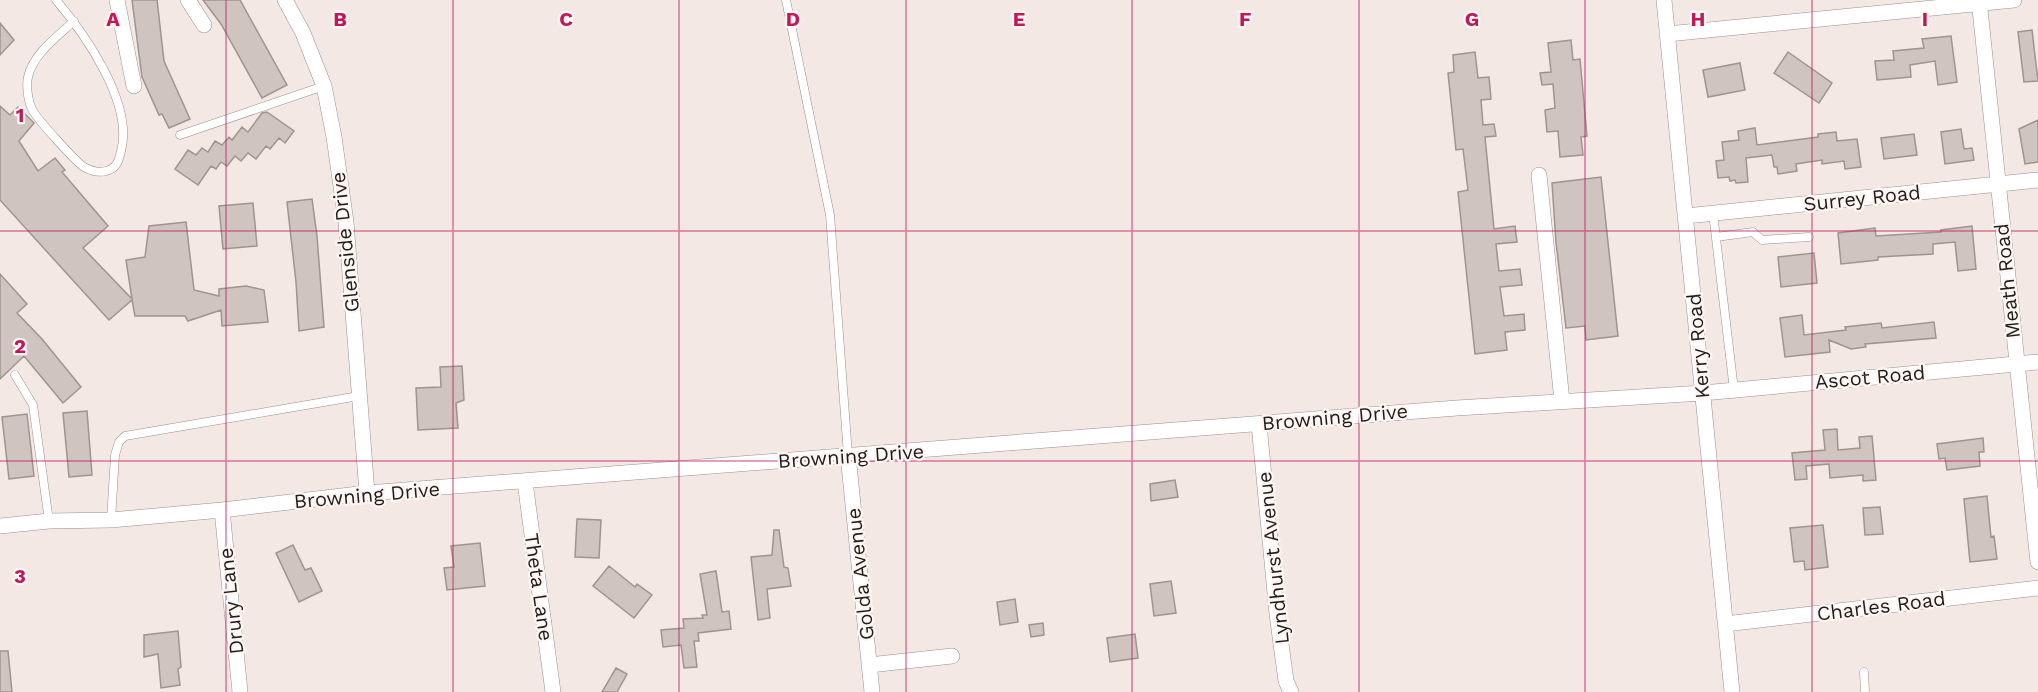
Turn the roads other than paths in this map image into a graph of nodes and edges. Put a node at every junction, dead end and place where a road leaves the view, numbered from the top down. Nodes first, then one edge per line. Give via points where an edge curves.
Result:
1 (56, 0) edge
2 (117, 0) edge
3 (188, 0) edge
4 (285, 0) edge
5 (786, 0) edge
6 (1664, 0) edge
7 (2014, 0) edge
8 (1979, 2) edge
9 (74, 21) junction
10 (204, 25) dead end
11 (1667, 34) junction
12 (134, 86) dead end
13 (324, 86) junction
14 (180, 135) dead end
15 (1539, 175) dead end
16 (2038, 180) edge
17 (1997, 184) junction
18 (1713, 213) junction
19 (1686, 216) junction
20 (1716, 237) junction
21 (1809, 237) dead end
22 (2038, 362) edge
23 (2017, 364) junction
24 (15, 375) dead end
25 (1734, 390) junction
26 (1702, 393) junction
27 (359, 396) junction
28 (1563, 401) junction
29 (1260, 424) junction
30 (848, 455) junction
31 (525, 482) junction
32 (367, 493) junction
33 (222, 510) junction
34 (111, 520) junction
35 (49, 521) junction
36 (0, 526) edge
37 (2038, 562) edge
38 (2038, 588) edge
39 (1725, 624) junction
40 (952, 656) dead end
41 (869, 665) junction
42 (1864, 672) dead end
43 (240, 692) edge
44 (554, 692) edge
45 (872, 692) edge
46 (1291, 692) edge
47 (1732, 692) edge
48 (1865, 692) edge

1 - 9 lane
2 - 12 street
3 - 10 street
4 - 13 street, Glenside Drive
5 - 30 lane via 830,215
6 - 11 street, Kerry Road
7 - 8 street
8 - 11 street
8 - 17 street, Meath Road
9 - 9 lane via 110,81 120,115 124,142 118,164 107,171 95,172 82,166 32,110 28,94 28,78 35,59
11 - 19 street, Kerry Road
13 - 14 lane
13 - 27 street, Glenside Drive via 346,222
15 - 28 street
16 - 17 street, Surrey Road
17 - 18 street, Surrey Road
17 - 23 street, Meath Road
18 - 19 street, Surrey Road
18 - 20 lane
19 - 26 street, Kerry Road
20 - 21 lane via 1753,232 1762,240
20 - 25 lane
22 - 23 street, Ascot Road
23 - 25 street, Ascot Road
23 - 37 street, Meath Road
24 - 35 lane via 33,405
25 - 26 street, Ascot Road
26 - 28 street, Browning Drive
26 - 39 street, Kerry Road
27 - 32 street, Glenside Drive
27 - 34 lane via 125,436 115,455
28 - 29 street, Browning Drive
29 - 30 street, Browning Drive
29 - 46 street, Lyndhurst Avenue via 1277,614
30 - 31 street, Browning Drive
30 - 41 street, Golda Avenue
31 - 32 street, Browning Drive
31 - 44 street, Theta Lane
32 - 33 street, Browning Drive
33 - 34 street, Browning Drive
33 - 43 street, Drury Lane
34 - 35 street, Browning Drive
35 - 36 street, Browning Drive
38 - 39 street, Charles Road
39 - 47 street, Kerry Road
40 - 41 street
41 - 45 street, Golda Avenue
42 - 48 lane

